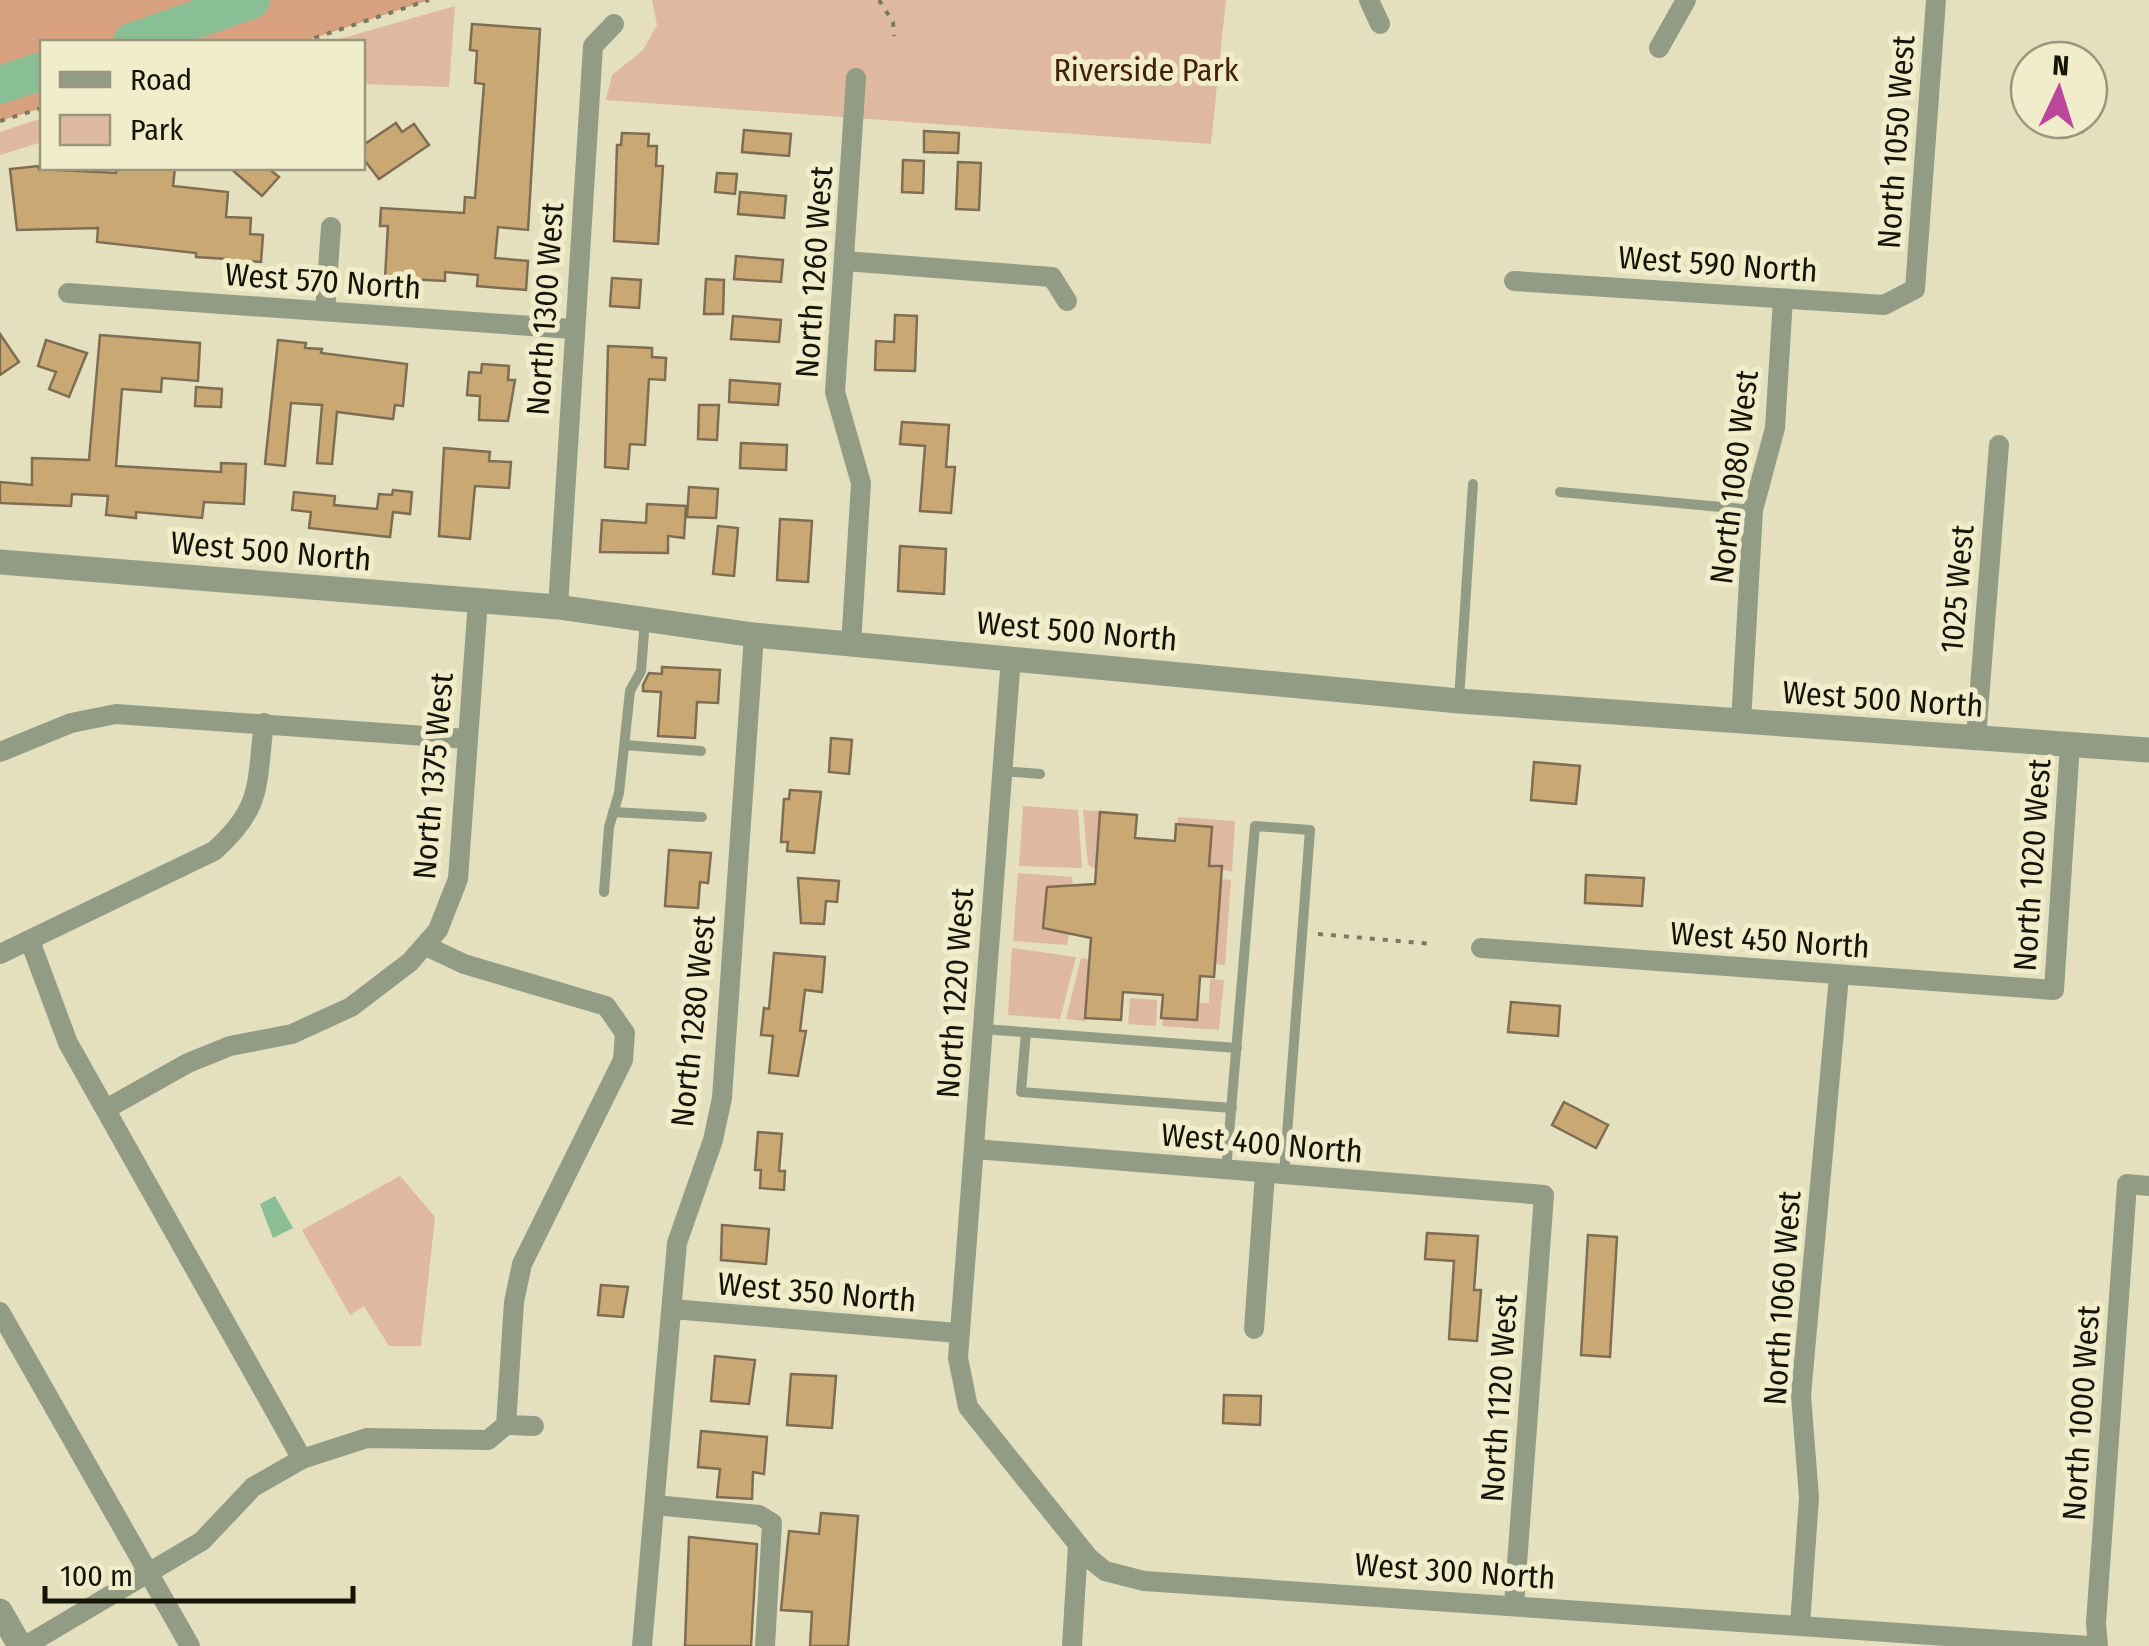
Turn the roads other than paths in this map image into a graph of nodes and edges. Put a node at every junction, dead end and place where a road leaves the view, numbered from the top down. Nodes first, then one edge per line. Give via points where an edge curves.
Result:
1 (1369, 0) edge
2 (1686, 0) edge
3 (1936, 0) edge
4 (614, 24) dead end
5 (1380, 24) dead end
6 (1658, 48) dead end
7 (856, 78) dead end
8 (331, 228) dead end
9 (845, 261) junction
10 (1514, 281) dead end
11 (1915, 288) joint
12 (68, 293) dead end
13 (1783, 299) junction
14 (1067, 301) dead end
15 (325, 310) junction
16 (573, 329) junction
17 (1999, 445) dead end
18 (1473, 484) dead end
19 (1560, 492) dead end
20 (1752, 510) junction
21 (0, 562) edge
22 (478, 600) junction
23 (558, 607) junction
24 (645, 620) junction
25 (754, 635) junction
26 (852, 645) junction
27 (1010, 657) junction
28 (1458, 701) junction
29 (1741, 722) junction
30 (264, 723) junction
31 (1976, 738) junction
32 (467, 739) junction
33 (2070, 744) junction
34 (626, 745) junction
35 (2149, 750) edge
36 (702, 751) dead end
37 (0, 752) edge
38 (1001, 771) junction
39 (1040, 774) dead end
40 (613, 812) junction
41 (702, 817) dead end
42 (604, 892) dead end
43 (30, 941) junction
44 (426, 946) junction
45 (1481, 948) dead end
46 (0, 954) edge
47 (1839, 976) junction
48 (2054, 990) joint
49 (982, 1029) junction
50 (1026, 1032) junction
51 (1237, 1048) junction
52 (1232, 1108) junction
53 (106, 1110) junction
54 (975, 1148) junction
55 (1226, 1171) junction
56 (1274, 1174) junction
57 (2138, 1185) edge
58 (1544, 1195) joint
59 (672, 1310) junction
60 (0, 1312) edge
61 (1254, 1328) dead end
62 (958, 1333) junction
63 (506, 1425) junction
64 (534, 1426) dead end
65 (302, 1459) junction
66 (655, 1504) junction
67 (1078, 1545) junction
68 (147, 1572) junction
69 (1514, 1606) junction
70 (0, 1611) edge
71 (1800, 1625) junction
72 (22, 1646) edge
73 (190, 1646) edge
74 (642, 1646) edge
75 (765, 1646) edge
76 (1072, 1646) edge
77 (2090, 1646) edge
78 (2098, 1646) edge

1 - 5 street
2 - 6 street
3 - 11 street, North 1050 West
4 - 16 street, North 1300 West via 593,46
7 - 9 street, North 1260 West
8 - 15 street
9 - 14 street via 1052,277
9 - 26 street, North 1260 West via 835,392 862,483
10 - 13 street, West 590 North
11 - 13 street, West 590 North via 1884,304
12 - 15 street, West 570 North
13 - 20 street, North 1080 West via 1774,428
15 - 16 street, West 570 North
16 - 23 street, North 1300 West
17 - 31 street, 1025 West
18 - 28 lane
19 - 20 lane
20 - 29 street, North 1080 West
21 - 22 street, West 500 North
22 - 23 street, West 500 North
22 - 32 street, North 1375 West
23 - 24 street, West 500 North
24 - 25 street, West 500 North
24 - 34 lane
25 - 26 street, West 500 North
25 - 59 street, North 1280 West via 722,1098 677,1243
26 - 27 street, West 500 North
27 - 28 street, West 500 North
27 - 38 street, North 1220 West
28 - 29 street, West 500 North
29 - 31 street, West 500 North
30 - 32 street
30 - 37 street via 116,714 72,723
30 - 43 street via 257,795 235,833 214,851
31 - 33 street, West 500 North
32 - 44 street, North 1375 West via 458,880
33 - 35 street, West 500 North
33 - 48 street, North 1020 West
34 - 36 lane
34 - 40 lane
38 - 39 lane
38 - 49 street, North 1220 West
40 - 41 lane
40 - 42 lane
43 - 46 street
43 - 53 street via 50,1005
44 - 53 street, North 1375 West via 351,1007 292,1034 230,1046 188,1063
44 - 63 street via 464,964 606,1006 625,1033 623,1060 522,1264
45 - 47 street, West 450 North
47 - 48 street, West 450 North
47 - 71 street, North 1060 West via 1801,1395 1809,1498
49 - 50 lane
49 - 54 street, North 1220 West
50 - 51 lane
50 - 52 lane via 1021,1092
51 - 52 lane
51 - 56 lane via 1256,826 1310,830
52 - 55 lane
53 - 65 street
54 - 55 street, West 400 North
54 - 62 street, North 1220 West
55 - 56 street, West 400 North
56 - 58 street, West 400 North
56 - 61 street
57 - 78 street, North 1000 West
58 - 69 street, North 1120 West
59 - 62 street, West 350 North
59 - 66 street, North 1280 West
60 - 68 street
62 - 67 street, West 300 North via 968,1407
63 - 64 street
63 - 65 street via 488,1440 367,1438
65 - 68 street via 253,1487 202,1541
66 - 74 street, North 1280 West
66 - 75 street via 759,1515 772,1523
67 - 69 street, West 300 North via 1105,1570 1144,1581
67 - 76 street
68 - 72 street
68 - 73 street
69 - 71 street, West 300 North
70 - 72 street
71 - 77 street, West 300 North

